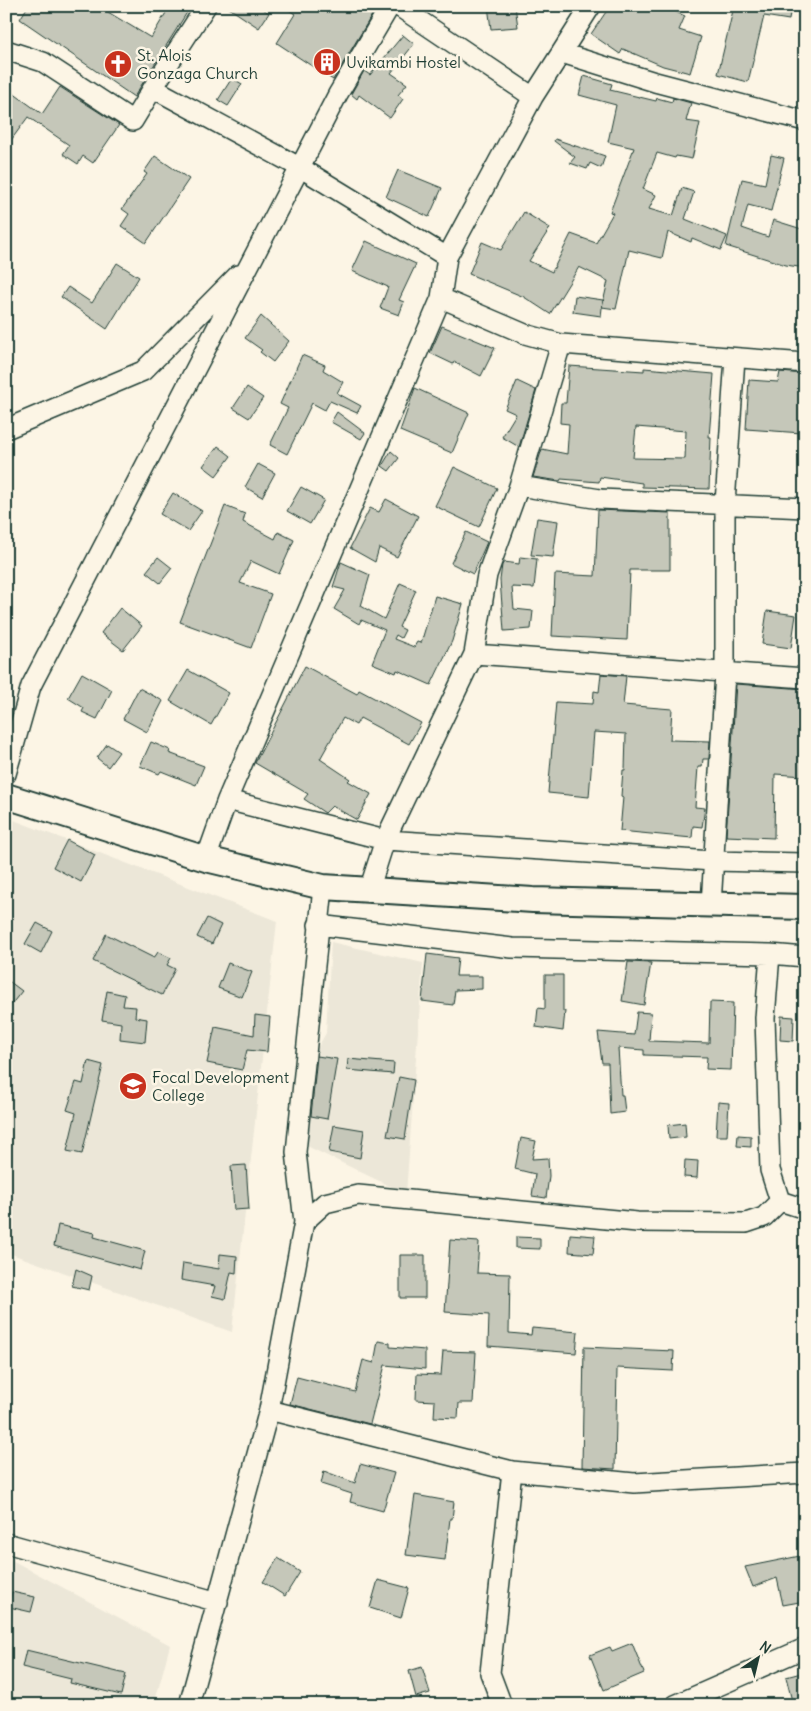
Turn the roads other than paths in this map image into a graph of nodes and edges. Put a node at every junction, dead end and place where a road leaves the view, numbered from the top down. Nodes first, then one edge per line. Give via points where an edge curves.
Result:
1 (206, 6) edge
2 (390, 6) edge
3 (398, 6) edge
4 (591, 6) edge
5 (6, 50) edge
6 (562, 52) junction
7 (153, 88) junction
8 (533, 97) junction
9 (805, 121) edge
10 (301, 168) junction
11 (447, 256) junction
12 (254, 258) junction
13 (441, 298) junction
14 (561, 344) junction
15 (735, 358) junction
16 (805, 363) edge
17 (6, 429) edge
18 (519, 486) junction
19 (725, 503) junction
20 (805, 508) edge
21 (474, 654) junction
22 (725, 672) junction
23 (805, 678) edge
24 (6, 774) edge
25 (6, 796) edge
26 (228, 800) junction
27 (385, 840) junction
28 (206, 859) junction
29 (713, 861) junction
30 (805, 863) edge
31 (324, 887) junction
32 (370, 890) junction
33 (711, 905) junction
34 (805, 907) edge
35 (318, 925) junction
36 (770, 954) junction
37 (805, 957) edge
38 (780, 1202) junction
39 (805, 1209) edge
40 (304, 1222) junction
41 (269, 1410) junction
42 (512, 1471) junction
43 (805, 1473) edge
44 (6, 1543) edge
45 (218, 1602) junction
46 (805, 1648) edge
47 (189, 1705) edge
48 (502, 1705) edge
49 (675, 1705) edge

1 - 7 street
2 - 10 street via 338,94
3 - 8 street
4 - 6 street
5 - 7 street via 44,62 133,121
6 - 8 street
6 - 9 street via 655,82
7 - 10 street
8 - 11 street
10 - 11 street
10 - 12 street
11 - 13 street
12 - 17 street via 143,371
12 - 24 street via 31,686
13 - 14 street via 524,334
13 - 26 street
14 - 15 street
14 - 18 street
15 - 16 street
15 - 19 street
18 - 19 street via 600,499
18 - 21 street via 487,575
19 - 20 street
19 - 22 street
21 - 22 street
21 - 27 street
22 - 23 street
22 - 29 street
25 - 28 main road
26 - 27 street
26 - 28 street
27 - 29 street
27 - 32 street
28 - 31 main road
29 - 30 street
29 - 33 street
31 - 32 main road
31 - 35 street
32 - 33 main road via 533,900
33 - 34 main road
35 - 36 street via 512,948
35 - 40 street via 296,1152
36 - 37 street
36 - 38 street via 765,1018 770,1170
38 - 39 street
38 - 40 street via 764,1217 746,1224 637,1222 358,1195 325,1203
40 - 41 street
41 - 42 street
41 - 45 street
42 - 43 street via 634,1483
42 - 48 street via 490,1672
44 - 45 street
45 - 47 street
46 - 49 street

